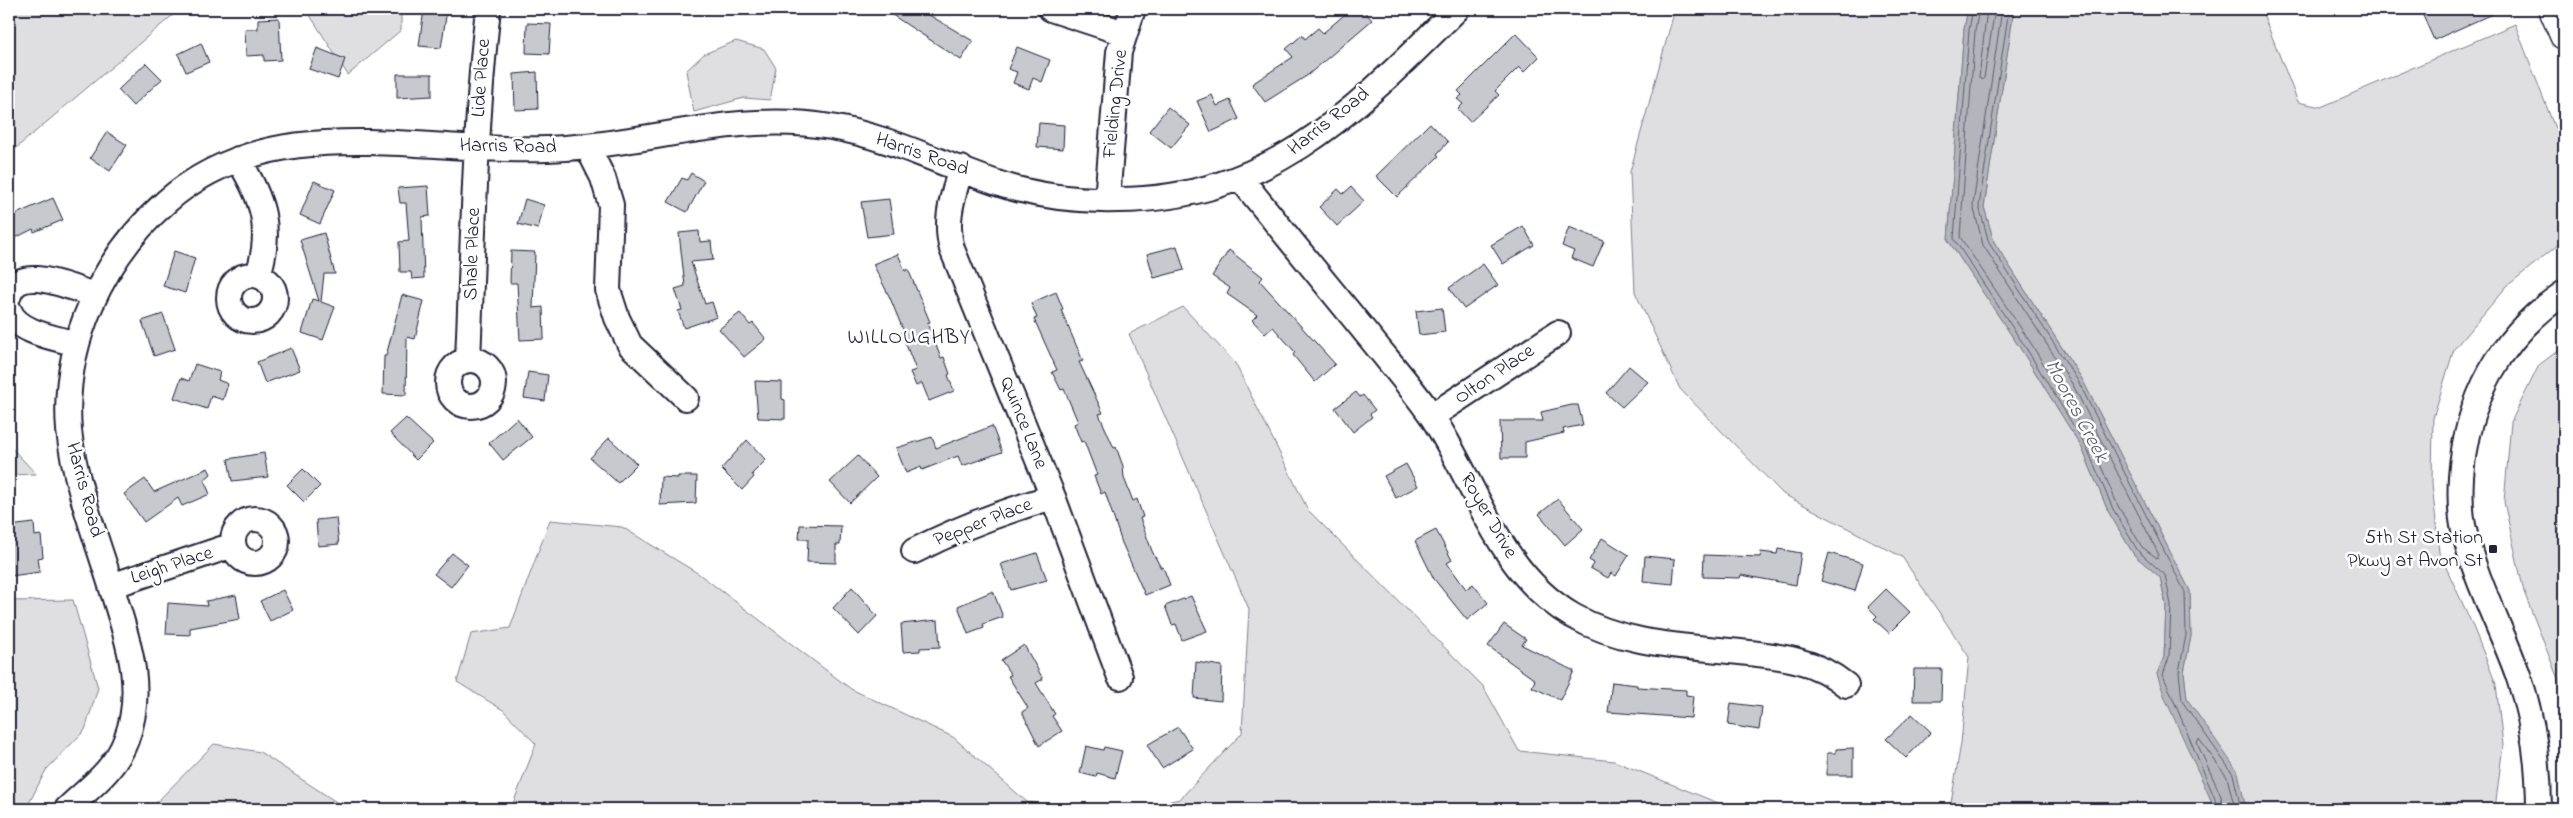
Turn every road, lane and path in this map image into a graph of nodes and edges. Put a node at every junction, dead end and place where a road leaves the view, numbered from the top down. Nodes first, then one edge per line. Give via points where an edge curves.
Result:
1 (488, 9) edge
2 (1051, 9) edge
3 (1134, 9) edge
4 (1457, 9) edge
5 (2553, 9) edge
6 (1124, 32) junction
7 (2564, 35) edge
8 (587, 146) junction
9 (477, 148) junction
10 (238, 160) junction
11 (961, 168) junction
12 (1242, 179) junction
13 (1107, 200) junction
14 (258, 276) dead end
15 (2564, 293) edge
16 (9, 295) edge
17 (94, 295) junction
18 (9, 310) edge
19 (1558, 333) dead end
20 (77, 344) junction
21 (468, 360) dead end
22 (686, 398) dead end
23 (1432, 416) junction
24 (1053, 497) junction
25 (233, 545) dead end
26 (914, 551) dead end
27 (111, 586) junction
28 (1120, 677) dead end
29 (1846, 685) dead end
30 (67, 809) edge
31 (2539, 809) edge

1 - 9 street, Lide Place
2 - 6 street
3 - 6 street, Fielding Drive
4 - 12 street, Harris Road via 1342,117 1315,138
5 - 7 main road
6 - 13 street, Fielding Drive via 1115,82
8 - 9 street, Harris Road via 532,151
8 - 11 street, Harris Road via 736,122 791,123 832,127 897,144
8 - 22 street via 603,178 611,205 608,290 617,318 630,345
9 - 10 street, Harris Road via 325,142 278,149
9 - 21 street, Shale Place
10 - 14 street via 261,204 266,225 266,246
10 - 17 street, Harris Road via 193,182 167,202 122,251
11 - 13 street, Harris Road via 1004,185 1039,194 1067,199
11 - 24 street, Quince Lane via 948,215 952,249
12 - 13 street, Harris Road via 1183,196
12 - 23 street, Royer Drive
15 - 31 street via 2524,327 2504,350 2486,380 2471,414 2464,445 2460,497 2463,528 2474,565 2527,706 2536,756
16 - 17 street via 16,284 37,278
17 - 20 street, Harris Road
18 - 20 street via 21,324
19 - 23 street, Olton Place
20 - 27 street, Harris Road via 69,394 69,429 74,464
23 - 29 street, Royer Drive via 1503,548 1547,598 1572,615 1599,629 1640,641 1792,658 1832,674
24 - 26 street, Pepper Place via 1004,511
24 - 28 street, Quince Lane
25 - 27 street, Leigh Place
27 - 30 street, Harris Road via 134,664 136,690 132,720 125,744 115,761 99,781

